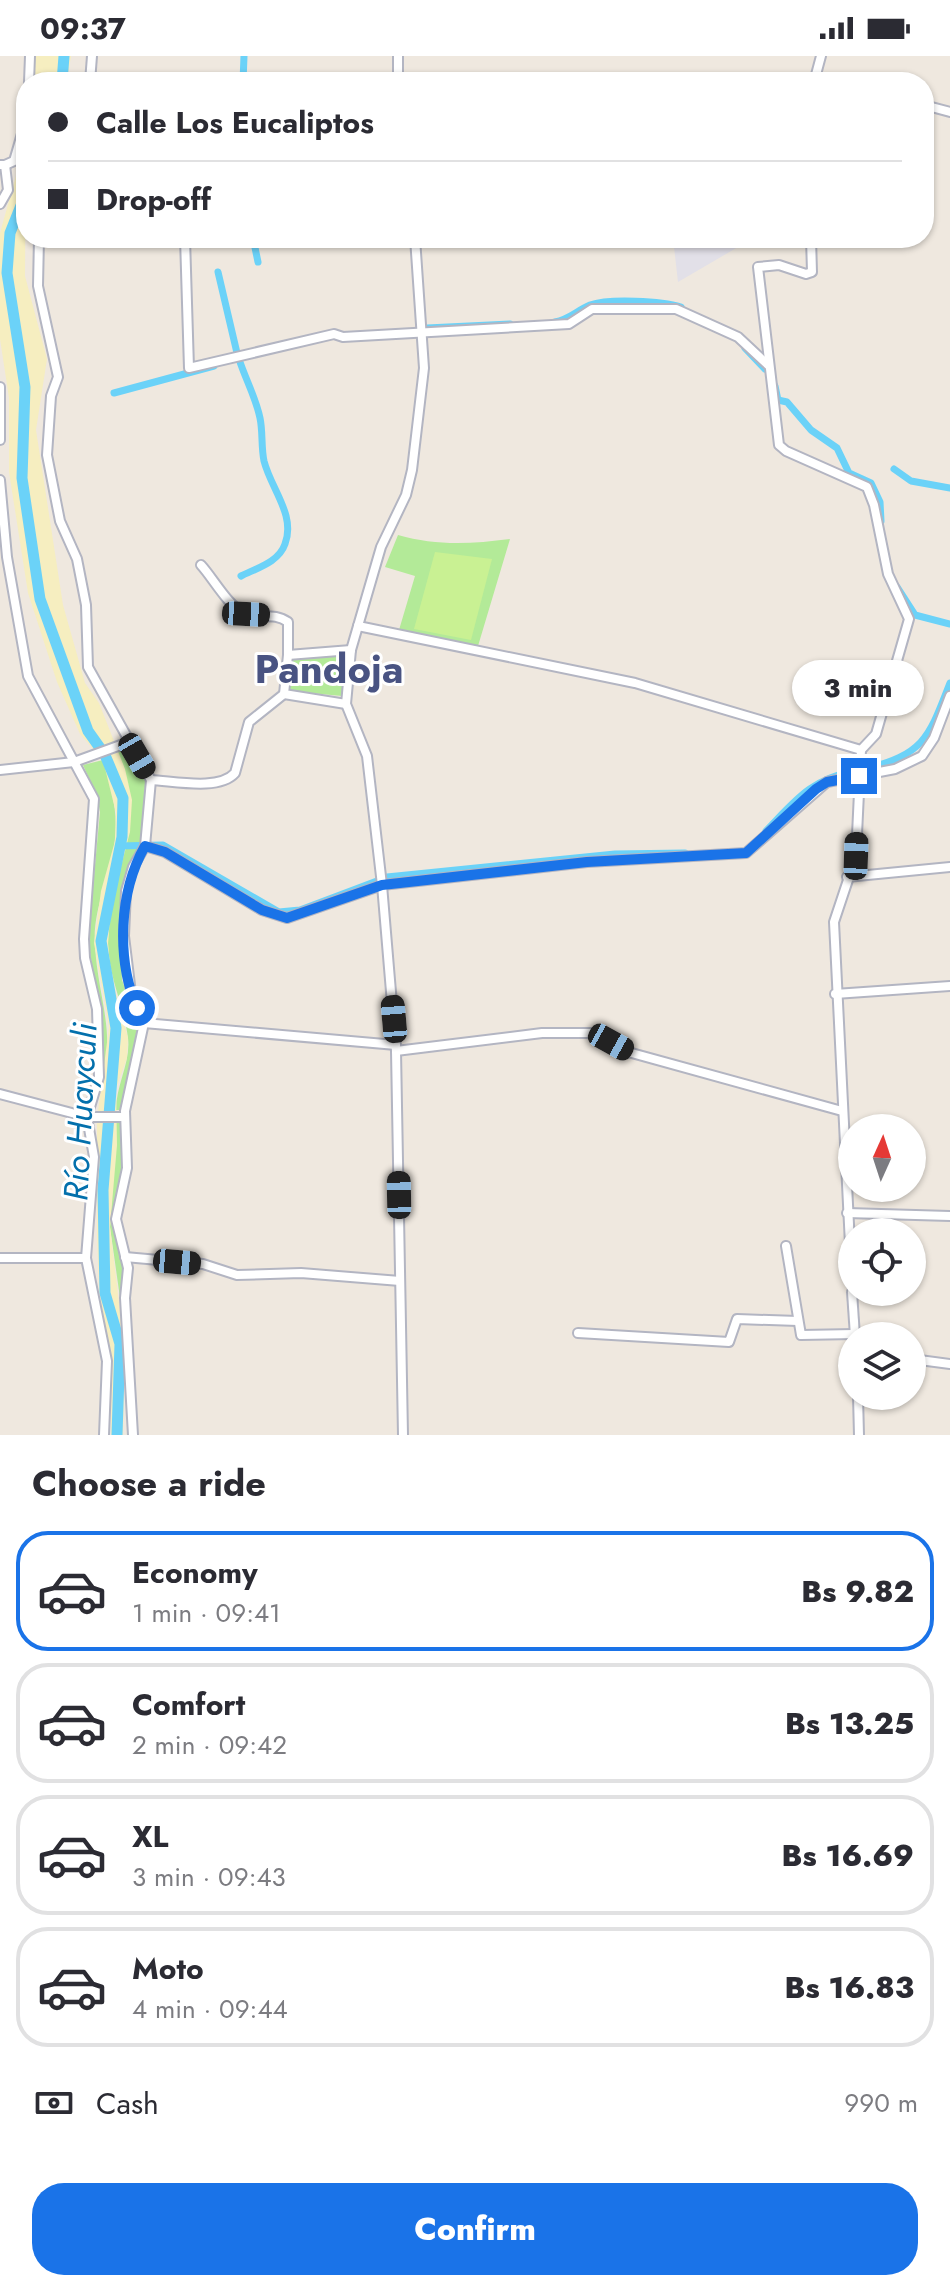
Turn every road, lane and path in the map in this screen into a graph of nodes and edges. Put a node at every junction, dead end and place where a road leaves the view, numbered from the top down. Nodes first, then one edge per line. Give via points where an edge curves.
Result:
1 (2, 165) edge
2 (0, 204) edge
3 (39, 248) edge
4 (185, 248) edge
5 (416, 248) edge
6 (811, 248) edge
7 (424, 332) junction
8 (768, 365) junction
9 (0, 387) edge
10 (0, 440) edge
11 (0, 480) edge
12 (201, 565) dead end
13 (358, 626) junction
14 (351, 650) junction
15 (288, 655) junction
16 (284, 694) junction
17 (950, 696) edge
18 (346, 704) junction
19 (129, 742) junction
20 (861, 750) junction
21 (74, 762) junction
22 (0, 770) edge
23 (859, 776) junction
24 (151, 780) junction
25 (145, 846) junction
26 (950, 867) edge
27 (847, 877) junction
28 (382, 885) junction
29 (950, 986) edge
30 (835, 994) junction
31 (144, 1023) junction
32 (396, 1048) junction
33 (0, 1094) edge
34 (842, 1111) junction
35 (90, 1116) junction
36 (121, 1117) junction
37 (847, 1213) junction
38 (950, 1216) edge
39 (847, 1218) edge
40 (786, 1246) dead end
41 (125, 1257) junction
42 (0, 1258) edge
43 (86, 1258) junction
44 (400, 1281) junction
45 (798, 1321) junction
46 (578, 1333) dead end
47 (838, 1335) edge
48 (926, 1361) edge
49 (950, 1364) edge
50 (858, 1410) edge
51 (104, 1435) edge
52 (133, 1435) edge
53 (403, 1435) edge
54 (859, 1435) edge

1 - 2 street via 8,190
3 - 19 street via 38,286 58,377 51,396 47,455 60,521 77,559 86,605 88,667
4 - 7 street via 189,368 334,334
5 - 7 street
6 - 8 street via 812,272 758,267
7 - 8 street via 569,324 592,309 676,309 738,337
7 - 13 street via 421,408 406,495 389,525
8 - 20 street via 779,445 867,487 888,574 909,619 876,734
9 - 10 street
11 - 21 street via 28,676
12 - 15 street via 236,608 288,622
13 - 14 street
13 - 20 street via 635,683
14 - 15 street
14 - 18 street
15 - 16 street
16 - 18 street
16 - 24 street via 249,722 230,778
17 - 23 street via 922,756 895,769
18 - 28 street via 367,756
19 - 21 street
19 - 24 street
20 - 23 street
21 - 22 street
21 - 35 street via 94,799 84,939 97,1009 99,1077
23 - 27 street via 856,856
23 - 28 street via 816,789 746,853 587,862
24 - 25 street
25 - 28 street via 165,852 262,910 287,918
25 - 31 street via 126,891 124,936 131,993
26 - 27 street
27 - 30 street via 834,922
28 - 32 street
29 - 30 street
30 - 34 street
31 - 32 street
31 - 36 street
32 - 34 street via 595,1033 628,1052
32 - 44 street
33 - 35 street
34 - 37 street
35 - 36 street
35 - 43 street via 94,1157
36 - 41 street via 127,1168 116,1219
37 - 38 street
37 - 39 street
40 - 45 street
41 - 44 street via 203,1264 237,1275 301,1273
41 - 52 street
42 - 43 street
43 - 51 street via 107,1361
44 - 53 street
45 - 46 street via 737,1319 729,1342
45 - 47 street via 801,1335
48 - 49 street
50 - 54 street

